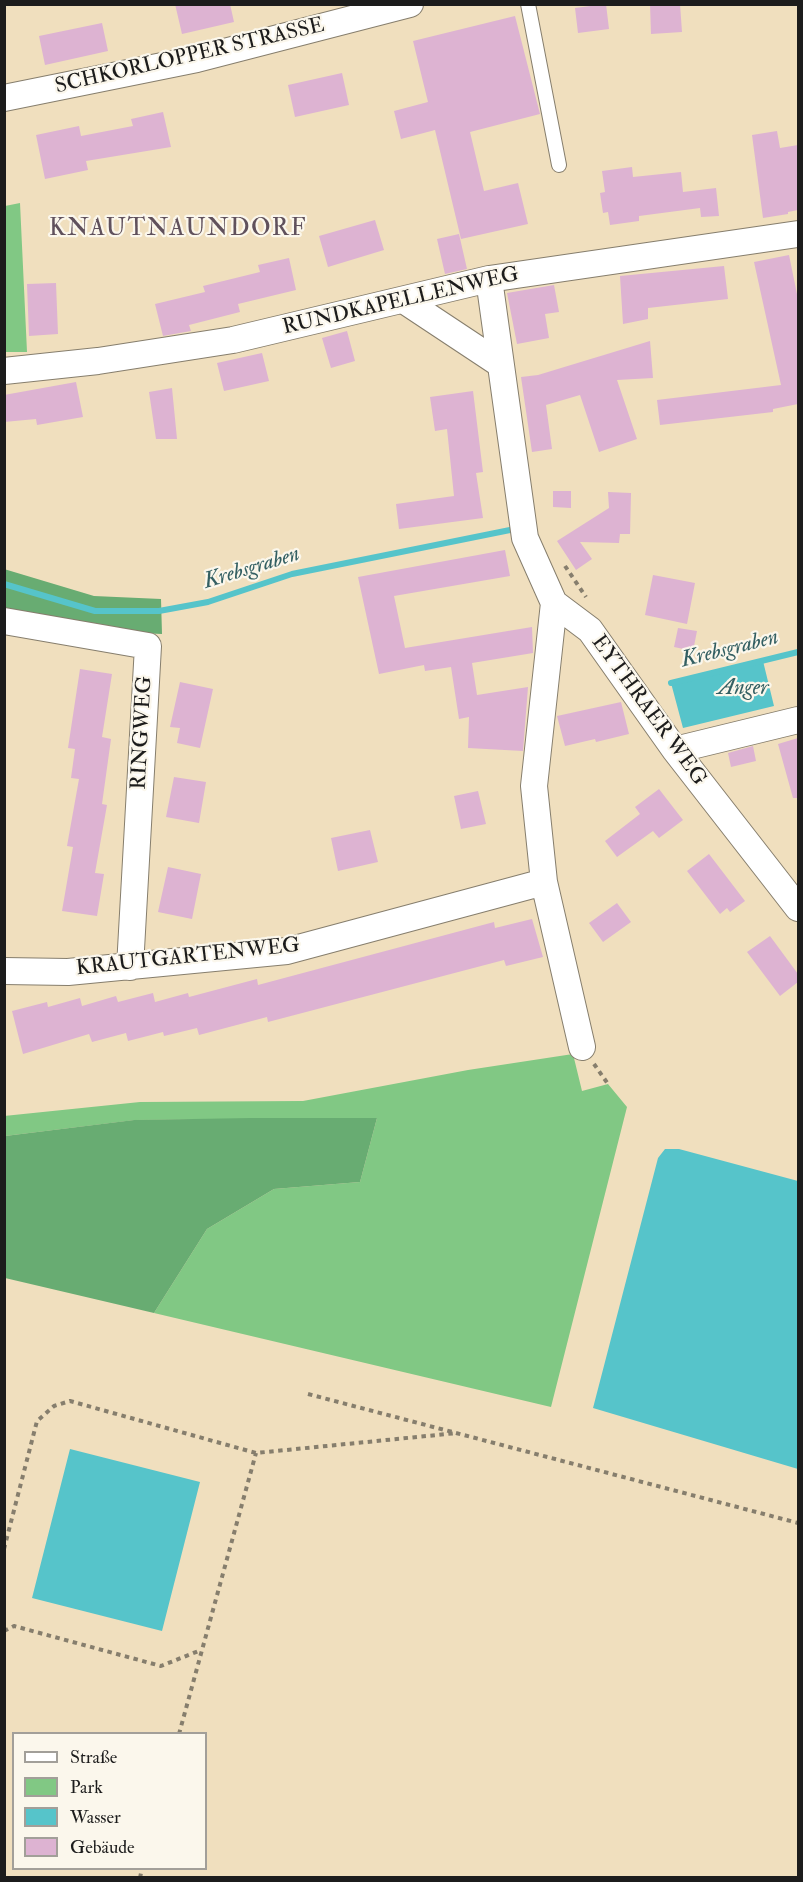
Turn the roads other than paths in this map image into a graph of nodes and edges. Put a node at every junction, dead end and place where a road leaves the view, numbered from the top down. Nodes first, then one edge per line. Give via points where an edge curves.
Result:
1 (410, 4) edge
2 (528, 4) edge
3 (4, 98) edge
4 (559, 165) dead end
5 (798, 234) edge
6 (489, 279) junction
7 (405, 301) junction
8 (500, 364) junction
9 (4, 371) edge
10 (554, 603) junction
11 (4, 621) edge
12 (798, 720) edge
13 (675, 750) junction
14 (544, 882) junction
15 (798, 908) edge
16 (130, 967) junction
17 (4, 971) edge
18 (582, 1047) dead end

1 - 3 street, SCHKORLOPPER STRASSE via 197,59
2 - 4 lane
5 - 6 street, RUNDKAPELLENWEG
6 - 7 street, RUNDKAPELLENWEG
6 - 8 street, EYTHRAER WEG
7 - 8 street
7 - 9 street, RUNDKAPELLENWEG via 233,340 98,362
8 - 10 street, EYTHRAER WEG via 525,538
10 - 13 street, EYTHRAER WEG via 590,630
10 - 14 street via 534,786
11 - 16 street, RINGWEG via 148,646
12 - 13 street
13 - 15 street, EYTHRAER WEG
14 - 16 street, KRAUTGARTENWEG via 287,951
14 - 18 street
16 - 17 street, KRAUTGARTENWEG via 68,972

